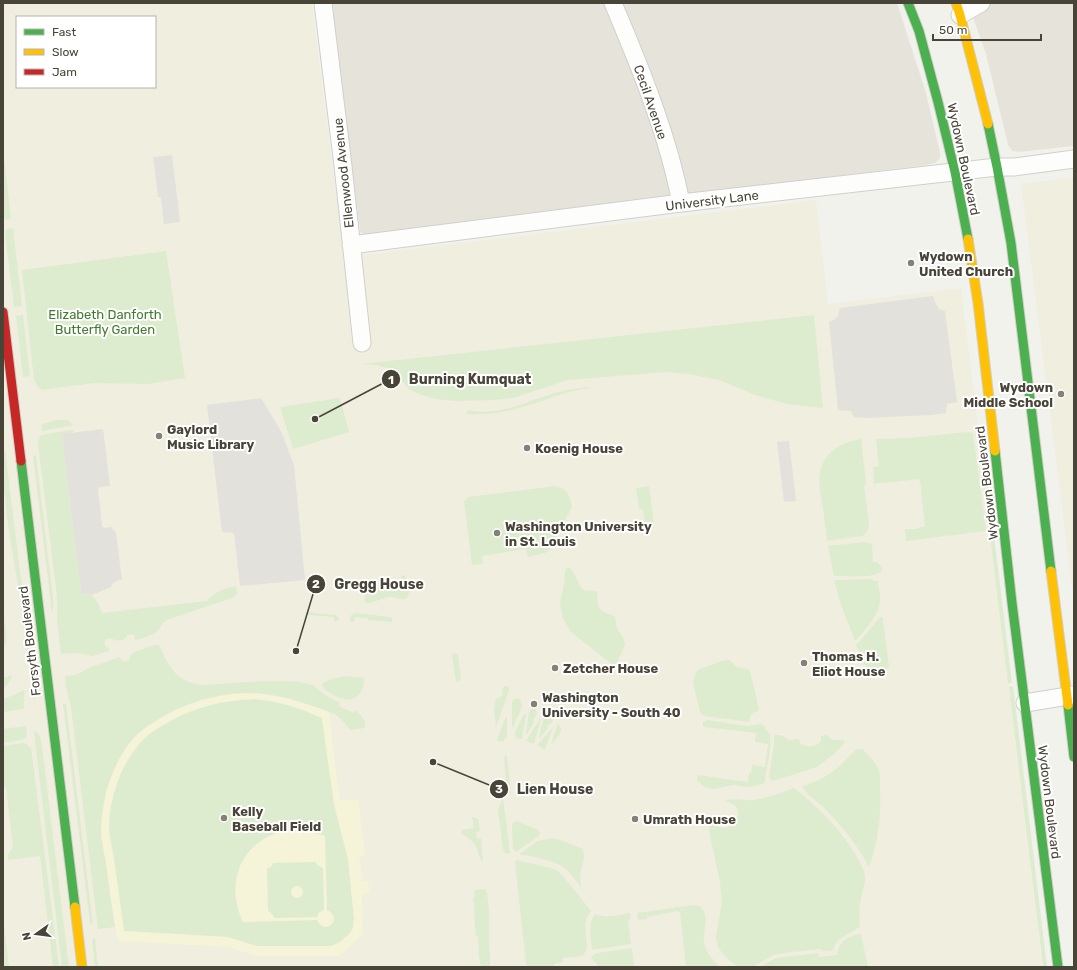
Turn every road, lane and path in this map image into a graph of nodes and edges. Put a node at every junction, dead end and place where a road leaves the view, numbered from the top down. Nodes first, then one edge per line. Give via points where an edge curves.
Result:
1 (323, 3) edge
2 (613, 3) edge
3 (908, 3) edge
4 (981, 3) edge
5 (958, 9) edge
6 (1074, 159) edge
7 (997, 167) junction
8 (955, 172) junction
9 (681, 204) junction
10 (351, 245) junction
11 (3, 312) edge
12 (362, 343) dead end
13 (1070, 696) edge
14 (1025, 703) junction
15 (1074, 757) edge
16 (82, 967) edge
17 (1058, 967) edge

1 - 10 street, Ellenwood Avenue
2 - 9 street, Cecil Avenue via 670,155
3 - 8 street, Wydown Boulevard via 919,31
4 - 5 street
5 - 7 street
6 - 7 street, University Lane
7 - 8 street, University Lane
7 - 13 street via 1011,243
8 - 9 street, University Lane
8 - 14 street, Wydown Boulevard via 978,303
9 - 10 street, University Lane
10 - 12 street, Ellenwood Avenue
11 - 16 street, Forsyth Boulevard
13 - 14 street
13 - 15 street
14 - 17 street, Wydown Boulevard

